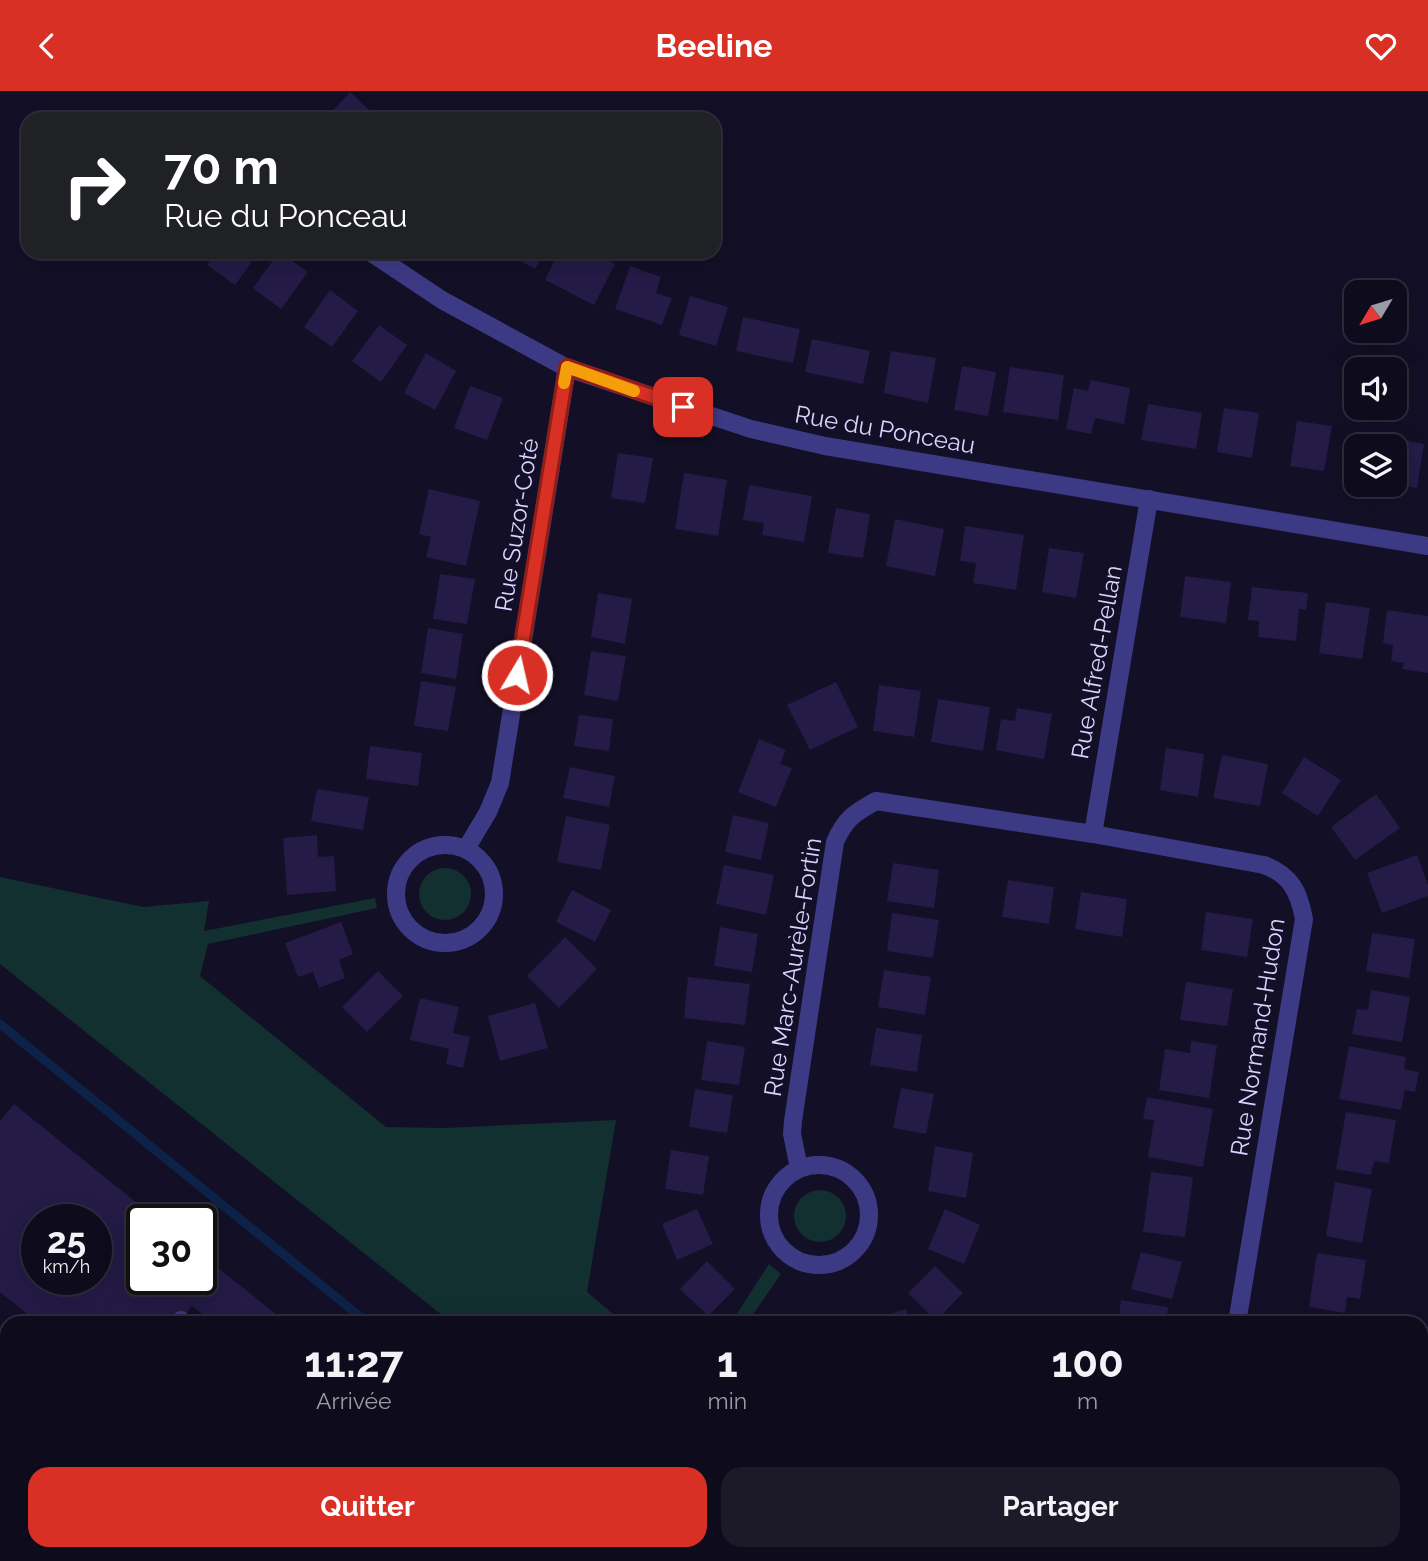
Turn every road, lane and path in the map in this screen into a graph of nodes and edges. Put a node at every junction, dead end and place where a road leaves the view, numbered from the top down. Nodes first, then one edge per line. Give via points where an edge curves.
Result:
1 (380, 259) edge
2 (567, 367) junction
3 (1149, 499) junction
4 (1428, 546) edge
5 (1093, 834) junction
6 (466, 849) junction
7 (799, 1168) junction
8 (1238, 1316) edge

1 - 2 street, Rue du Ponceau via 442,300
2 - 3 street, Rue du Ponceau via 794,440
2 - 6 street, Rue Suzor-Coté via 500,783
3 - 4 street, Rue du Ponceau
3 - 5 street, Rue Alfred-Pellan
5 - 7 street, Rue Marc-Aurèle-Fortin via 876,801 844,823 835,842 793,1121
5 - 8 street, Rue Normand-Hudon via 1264,865 1285,876 1302,911
6 - 6 street via 433,845 405,863 395,894 406,925 418,936 434,943 466,939 488,918 494,902 491,879 479,858
7 - 7 street via 785,1178 769,1207 774,1238 801,1262 834,1263 849,1256 864,1237 870,1213 867,1197 859,1182 839,1168 815,1164

